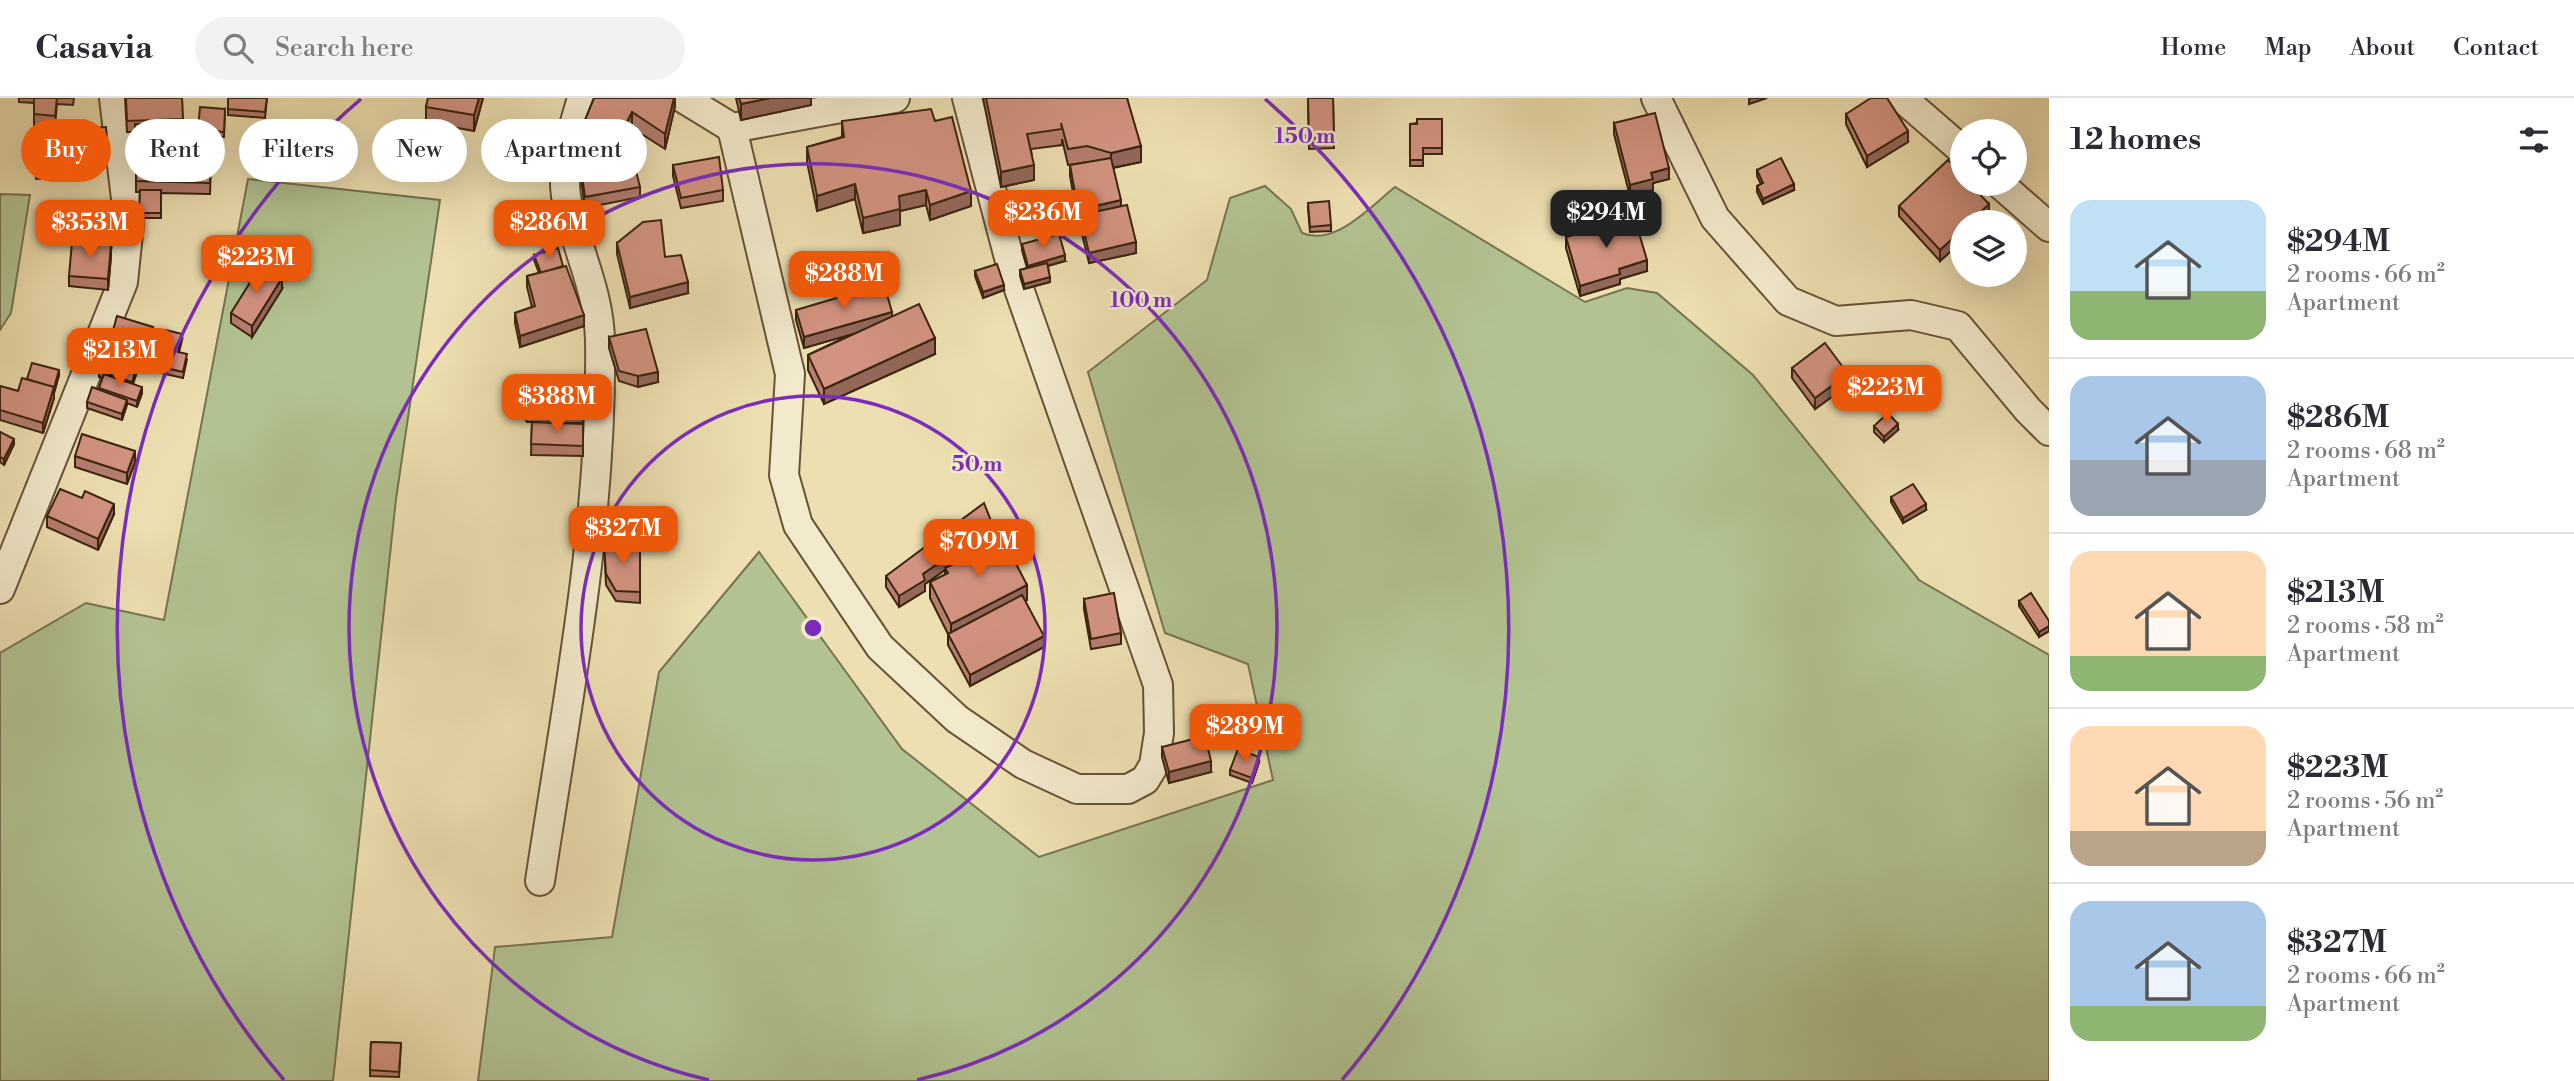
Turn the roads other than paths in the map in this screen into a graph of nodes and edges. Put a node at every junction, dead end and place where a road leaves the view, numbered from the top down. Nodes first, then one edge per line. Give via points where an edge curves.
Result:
1 (114, 98) edge
2 (582, 98) edge
3 (683, 98) edge
4 (895, 98) edge
5 (967, 98) edge
6 (1656, 98) edge
7 (1902, 98) edge
8 (866, 100) edge
9 (732, 128) junction
10 (1950, 140) edge
11 (2014, 196) edge
12 (2049, 227) edge
13 (2049, 430) edge
14 (0, 589) edge
15 (540, 881) dead end

1 - 14 street via 129,224 123,282
2 - 15 street via 565,160 566,196 596,302 600,339 594,516
3 - 9 street
4 - 8 street
5 - 9 street via 1012,268 1158,685 1154,765 1145,779 1128,789 1077,789 1023,764 957,719 880,647 798,524 784,475 790,374
6 - 13 street via 1715,218 1788,301 1836,321 1911,315 1958,326
7 - 10 street
8 - 9 street
11 - 12 street

